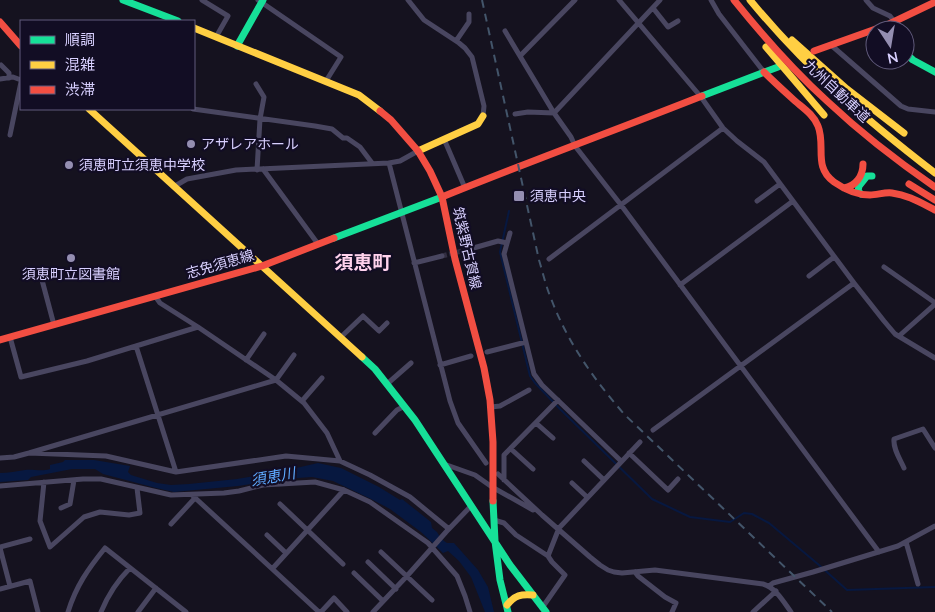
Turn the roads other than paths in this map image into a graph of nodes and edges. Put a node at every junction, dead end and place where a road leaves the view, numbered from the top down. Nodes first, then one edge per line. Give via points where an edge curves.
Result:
1 (123, 0) edge
2 (202, 0) edge
3 (408, 0) edge
4 (575, 0) edge
5 (620, 0) edge
6 (660, 0) edge
7 (711, 0) edge
8 (733, 0) edge
9 (751, 0) edge
10 (866, 0) edge
11 (261, 1) edge
12 (935, 2) edge
13 (653, 8) junction
14 (470, 14) dead end
15 (175, 20) edge
16 (893, 20) edge
17 (898, 20) edge
18 (678, 21) dead end
19 (639, 22) junction
20 (2, 28) edge
21 (195, 28) edge
22 (504, 31) dead end
23 (865, 34) edge
24 (216, 37) junction
25 (456, 41) junction
26 (20, 45) edge
27 (831, 45) junction
28 (237, 46) junction
29 (814, 51) dead end
30 (520, 56) junction
31 (915, 61) edge
32 (0, 65) edge
33 (778, 67) dead end
34 (764, 72) junction
35 (935, 72) edge
36 (9, 78) junction
37 (0, 79) edge
38 (20, 80) edge
39 (326, 80) junction
40 (256, 84) dead end
41 (20, 86) edge
42 (702, 97) junction
43 (195, 109) edge
44 (90, 110) edge
45 (935, 112) edge
46 (554, 113) junction
47 (515, 114) dead end
48 (824, 115) dead end
49 (483, 116) joint
50 (260, 119) junction
51 (723, 128) junction
52 (904, 133) dead end
53 (10, 134) dead end
54 (444, 139) junction
55 (575, 146) junction
56 (418, 152) junction
57 (372, 163) junction
58 (389, 163) junction
59 (863, 164) dead end
60 (260, 170) junction
61 (935, 173) edge
62 (872, 176) dead end
63 (780, 184) junction
64 (909, 184) dead end
65 (175, 186) junction
66 (935, 187) edge
67 (465, 188) junction
68 (844, 188) junction
69 (861, 194) junction
70 (442, 197) junction
71 (757, 200) dead end
72 (935, 200) edge
73 (793, 201) junction
74 (621, 205) junction
75 (935, 210) edge
76 (400, 212) junction
77 (510, 233) dead end
78 (506, 243) junction
79 (318, 244) junction
80 (470, 249) tunnel mouth
81 (442, 256) tunnel mouth
82 (834, 257) junction
83 (549, 259) dead end
84 (414, 263) junction
85 (262, 266) junction
86 (884, 266) dead end
87 (809, 276) dead end
88 (42, 280) dead end
89 (854, 283) junction
90 (680, 285) junction
91 (155, 296) junction
92 (387, 323) dead end
93 (54, 325) junction
94 (198, 327) junction
95 (264, 334) dead end
96 (899, 336) junction
97 (10, 337) junction
98 (341, 337) junction
99 (0, 340) edge
100 (526, 342) junction
101 (136, 346) junction
102 (487, 352) dead end
103 (294, 355) dead end
104 (471, 356) dead end
105 (935, 358) edge
106 (246, 360) junction
107 (411, 363) dead end
108 (440, 365) junction
109 (740, 366) junction
110 (322, 378) dead end
111 (276, 380) junction
112 (388, 384) junction
113 (529, 390) dead end
114 (558, 400) junction
115 (302, 401) junction
116 (405, 406) junction
117 (491, 407) junction
118 (158, 416) junction
119 (536, 423) junction
120 (653, 430) dead end
121 (375, 433) dead end
122 (553, 438) dead end
123 (640, 442) dead end
124 (511, 448) junction
125 (935, 448) edge
126 (29, 453) junction
127 (629, 453) junction
128 (0, 458) edge
129 (340, 461) junction
130 (584, 461) dead end
131 (621, 461) junction
132 (486, 463) dead end
133 (444, 464) junction
134 (904, 468) dead end
135 (533, 469) dead end
136 (176, 472) junction
137 (498, 474) dead end
138 (678, 479) dead end
139 (74, 480) junction
140 (504, 480) junction
141 (604, 480) junction
142 (44, 482) junction
143 (572, 483) dead end
144 (0, 486) edge
145 (492, 487) junction
146 (138, 488) junction
147 (344, 490) junction
148 (194, 497) junction
149 (587, 497) junction
150 (280, 504) dead end
151 (471, 506) junction
152 (61, 508) dead end
153 (542, 515) junction
154 (494, 520) junction
155 (171, 524) dead end
156 (935, 526) edge
157 (558, 528) junction
158 (307, 530) junction
159 (447, 530) junction
160 (267, 535) dead end
161 (30, 539) dead end
162 (495, 541) junction
163 (906, 542) junction
164 (433, 546) junction
165 (0, 548) edge
166 (381, 552) dead end
167 (879, 552) junction
168 (286, 553) junction
169 (548, 556) junction
170 (368, 562) dead end
171 (342, 564) dead end
172 (130, 568) junction
173 (273, 568) junction
174 (635, 572) junction
175 (354, 573) dead end
176 (407, 576) junction
177 (918, 584) dead end
178 (10, 586) junction
179 (769, 586) junction
180 (156, 588) junction
181 (0, 589) edge
182 (396, 589) junction
183 (776, 591) junction
184 (533, 595) junction
185 (432, 600) dead end
186 (383, 601) junction
187 (507, 608) edge
188 (544, 610) edge
189 (182, 611) edge
190 (38, 612) edge
191 (68, 612) edge
192 (101, 612) edge
193 (138, 612) edge
194 (320, 612) edge
195 (347, 612) edge
196 (373, 612) edge
197 (470, 612) edge
198 (672, 612) edge
199 (753, 612) edge
200 (791, 612) edge

1 - 15 main road
2 - 24 street via 228,16
3 - 25 street via 424,20
4 - 30 street
5 - 19 street
6 - 13 street
7 - 34 street
8 - 48 main road via 755,34
8 - 66 main road, 九州自動車道 via 800,75 866,134
9 - 52 main road via 847,90
9 - 61 main road, 九州自動車道 via 832,88
10 - 16 street
11 - 28 main road
11 - 39 street via 341,57
12 - 17 main road
13 - 18 street via 668,27
13 - 19 street
14 - 25 street via 469,22
19 - 42 street
19 - 46 street
20 - 26 main road
21 - 24 main road, 筑紫野古賀線
22 - 30 street
23 - 27 main road
24 - 28 main road, 筑紫野古賀線
25 - 49 street via 472,57 484,106
27 - 29 main road
27 - 45 street via 902,106
28 - 39 main road, 筑紫野古賀線
30 - 46 street
31 - 35 main road
32 - 36 street via 9,73
33 - 34 main road, 志免須恵線
34 - 42 main road, 志免須恵線
34 - 68 main road via 812,117 820,135 822,168 829,179
36 - 37 street
36 - 38 street
39 - 56 main road, 筑紫野古賀線 via 359,95 377,109 391,120
40 - 50 street via 264,97
41 - 53 street
42 - 51 street
42 - 55 main road, 志免須恵線
43 - 50 street
44 - 65 main road
46 - 47 street
46 - 55 street
49 - 54 main road via 478,124
50 - 57 street via 332,129 360,147
50 - 60 street
51 - 63 street via 764,162
51 - 74 street
54 - 56 main road
54 - 67 street
55 - 67 main road, 志免須恵線
55 - 74 street
56 - 58 street
56 - 70 main road, 筑紫野古賀線
57 - 58 street
57 - 60 street
58 - 76 street
59 - 68 main road via 863,172 852,186
60 - 65 street via 236,170 187,180
60 - 79 street
62 - 69 main road via 867,176 859,186
63 - 71 street
63 - 73 street
64 - 72 main road
65 - 85 main road
67 - 70 main road, 志免須恵線
68 - 69 main road
69 - 75 main road via 905,195
70 - 76 main road, 志免須恵線
70 - 117 main road, 筑紫野古賀線
73 - 82 street
73 - 90 street
74 - 83 street
74 - 90 street
76 - 79 main road, 志免須恵線
76 - 84 street
77 - 78 street
78 - 80 street via 498,241
78 - 100 street via 504,254
79 - 85 main road, 志免須恵線
81 - 84 street
82 - 87 street
82 - 89 street
84 - 108 street
85 - 91 main road, 志免須恵線
85 - 98 main road
86 - 96 street via 934,302
88 - 93 street
89 - 96 street
89 - 109 street
90 - 109 street
91 - 93 main road, 志免須恵線
91 - 94 street via 160,303
92 - 98 street via 379,331 363,316
93 - 97 main road, 志免須恵線
94 - 101 street
94 - 106 street
95 - 106 street
96 - 105 street
97 - 99 main road, 志免須恵線
97 - 101 street via 21,377
98 - 112 main road
100 - 102 street
100 - 114 street via 537,380
101 - 118 street
103 - 111 street
104 - 108 street
106 - 111 street
107 - 112 street
108 - 132 street via 458,423
109 - 120 street
109 - 167 street
110 - 115 street
111 - 115 street
111 - 118 street
112 - 116 main road
113 - 117 street via 500,406
114 - 119 street
114 - 131 street
115 - 129 street via 327,433
116 - 121 street
116 - 133 main road
117 - 145 main road, 筑紫野古賀線
118 - 126 street
118 - 136 street
119 - 122 street
119 - 124 street
123 - 127 street
124 - 135 street
124 - 140 street via 504,455
125 - 134 street via 923,429 894,439
126 - 128 street
126 - 136 street via 106,456
127 - 131 street
127 - 138 street via 668,490
129 - 136 street via 286,456
129 - 159 street via 410,497
130 - 141 street
131 - 141 street
133 - 145 street via 475,475
133 - 151 main road
137 - 140 street
139 - 142 street
139 - 146 street via 101,479
139 - 152 street via 70,504
140 - 153 street
141 - 149 street
142 - 144 street
142 - 146 street via 40,521 50,546 84,518 100,512 140,513
143 - 149 street
145 - 153 street
145 - 154 main road, 筑紫野古賀線
146 - 148 street via 171,496
147 - 148 street via 315,482 263,485
147 - 158 street
147 - 164 street via 370,502
148 - 155 street
148 - 173 street
149 - 157 street
150 - 158 street
151 - 159 street
151 - 162 main road
153 - 157 street
154 - 162 main road, 筑紫野古賀線
154 - 169 street via 504,523
156 - 163 street
157 - 169 street
157 - 174 street via 600,565 614,572
158 - 168 street
158 - 171 street
159 - 164 street
160 - 168 street
161 - 165 street
162 - 184 main road
162 - 187 main road, 筑紫野古賀線
163 - 167 street
163 - 177 street
164 - 176 street
164 - 197 street via 457,576
165 - 178 street
166 - 176 street
167 - 179 street via 773,582
168 - 173 street
169 - 188 street via 565,575
170 - 182 street
172 - 180 street
172 - 191 street via 105,548 80,582
172 - 192 street via 113,588
173 - 194 street
174 - 179 street via 655,570
174 - 198 street via 676,603
175 - 186 street
176 - 182 street
176 - 185 street
178 - 181 street
178 - 190 street via 30,581
179 - 183 street
180 - 189 street
180 - 193 street
182 - 186 street
183 - 199 street
183 - 200 street
184 - 187 main road via 516,595
184 - 188 main road
186 - 196 street
194 - 195 street via 334,598

